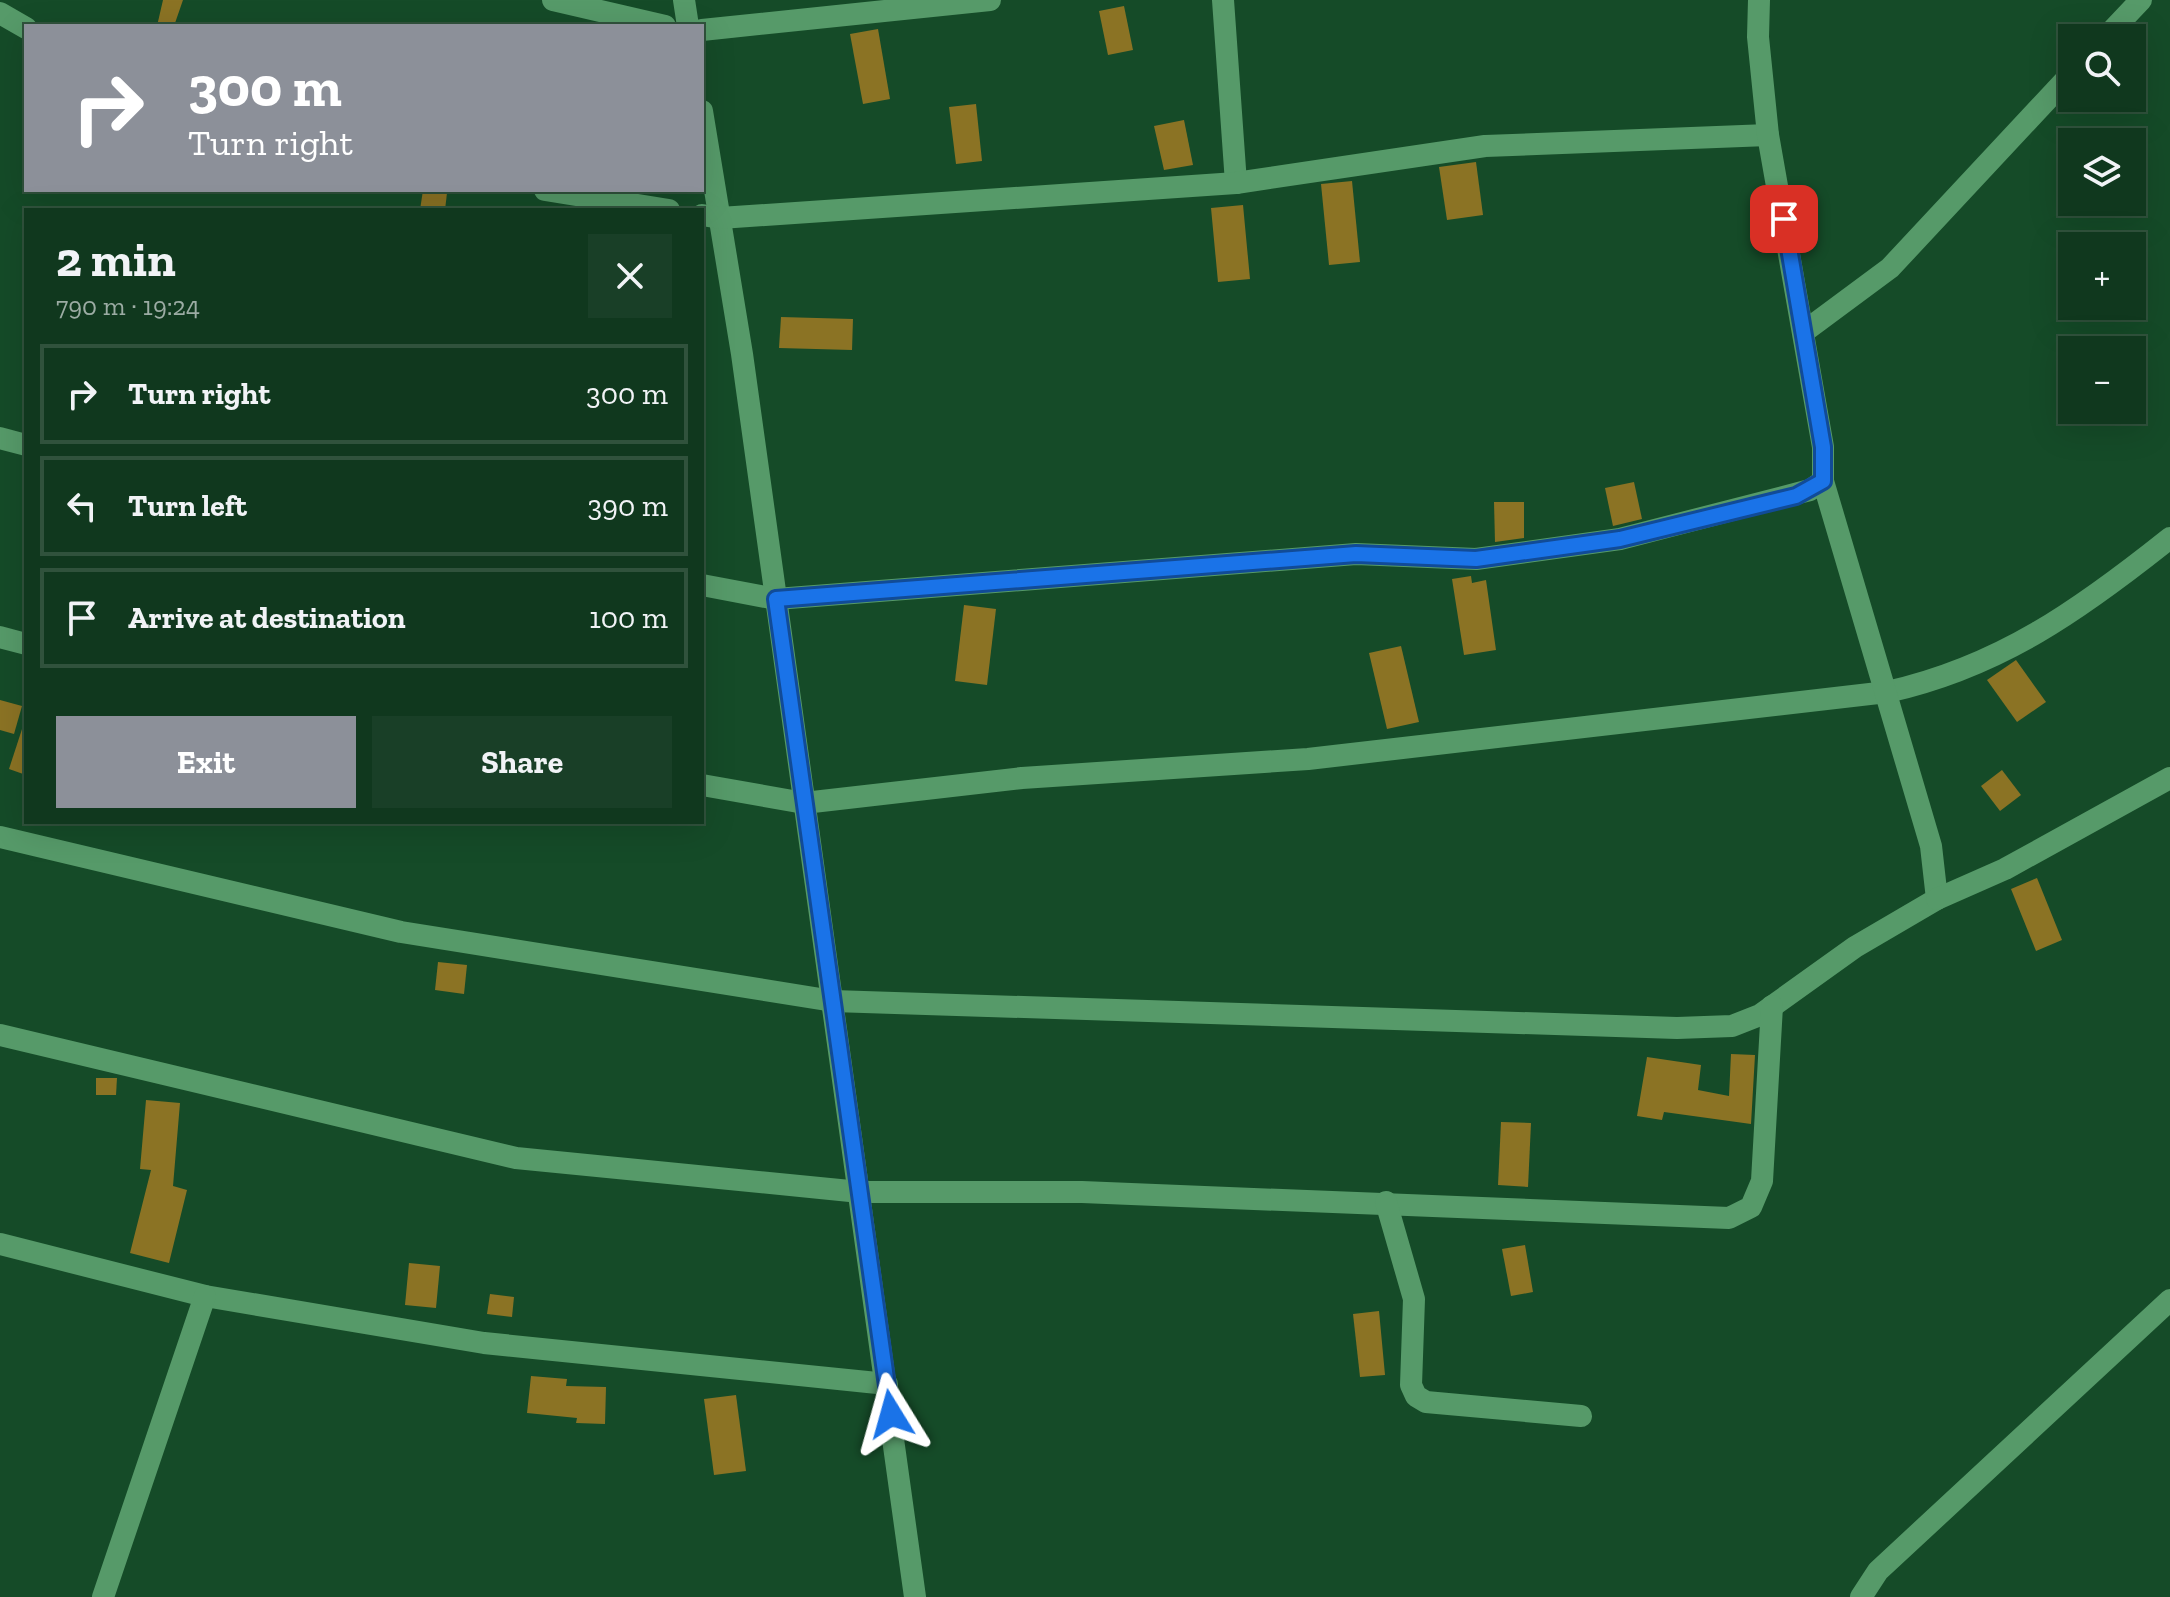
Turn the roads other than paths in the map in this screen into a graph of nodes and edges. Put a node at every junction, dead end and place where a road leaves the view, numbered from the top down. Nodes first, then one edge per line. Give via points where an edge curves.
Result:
1 (553, 0) edge
2 (684, 0) edge
3 (990, 0) edge
4 (1223, 0) edge
5 (1759, 0) edge
6 (2141, 0) edge
7 (0, 13) edge
8 (656, 24) edge
9 (688, 24) edge
10 (2118, 24) edge
11 (24, 27) edge
12 (704, 30) edge
13 (2058, 88) edge
14 (704, 135) edge
15 (1768, 135) junction
16 (1236, 183) junction
17 (557, 192) edge
18 (657, 208) edge
19 (711, 217) edge
20 (1805, 331) junction
21 (0, 438) edge
22 (24, 444) edge
23 (1823, 481) junction
24 (2170, 538) edge
25 (704, 585) edge
26 (776, 599) junction
27 (0, 637) edge
28 (24, 643) edge
29 (1887, 692) junction
30 (2170, 778) edge
31 (704, 785) edge
32 (804, 803) junction
33 (0, 837) edge
34 (1937, 899) junction
35 (833, 1001) junction
36 (1772, 1006) junction
37 (0, 1035) edge
38 (860, 1192) junction
39 (1386, 1202) junction
40 (0, 1244) edge
41 (205, 1296) junction
42 (2170, 1300) edge
43 (887, 1384) junction
44 (1581, 1416) dead end
45 (103, 1597) edge
46 (915, 1597) edge
47 (1861, 1597) edge

1 - 8 street
2 - 9 street
3 - 12 street
4 - 16 street
5 - 15 street
6 - 10 street
7 - 11 street
13 - 20 street via 1890,268
14 - 19 street
15 - 16 street via 1485,146
15 - 20 street
16 - 19 street
17 - 18 street
19 - 26 street
20 - 23 street via 1823,447
21 - 22 street
23 - 26 street via 1796,496 1620,539 1476,559 1356,554
23 - 29 street
24 - 29 street via 2012,650 1935,682
25 - 26 street
26 - 32 street
27 - 28 street
29 - 32 street via 1308,759 1022,778
29 - 34 street via 1931,846
30 - 34 street via 2005,869
31 - 32 street
32 - 35 street
33 - 35 street via 401,932
34 - 36 street via 1855,947
35 - 36 street via 1677,1028 1732,1026
35 - 38 street
36 - 39 street via 1762,1181 1742,1215 1681,1218
37 - 38 street via 516,1158
38 - 39 street via 1082,1192
38 - 43 street
39 - 44 street via 1414,1299 1411,1385 1416,1396 1426,1402
40 - 41 street
41 - 43 street via 484,1343
41 - 45 street
42 - 47 street via 1878,1571
43 - 46 street

